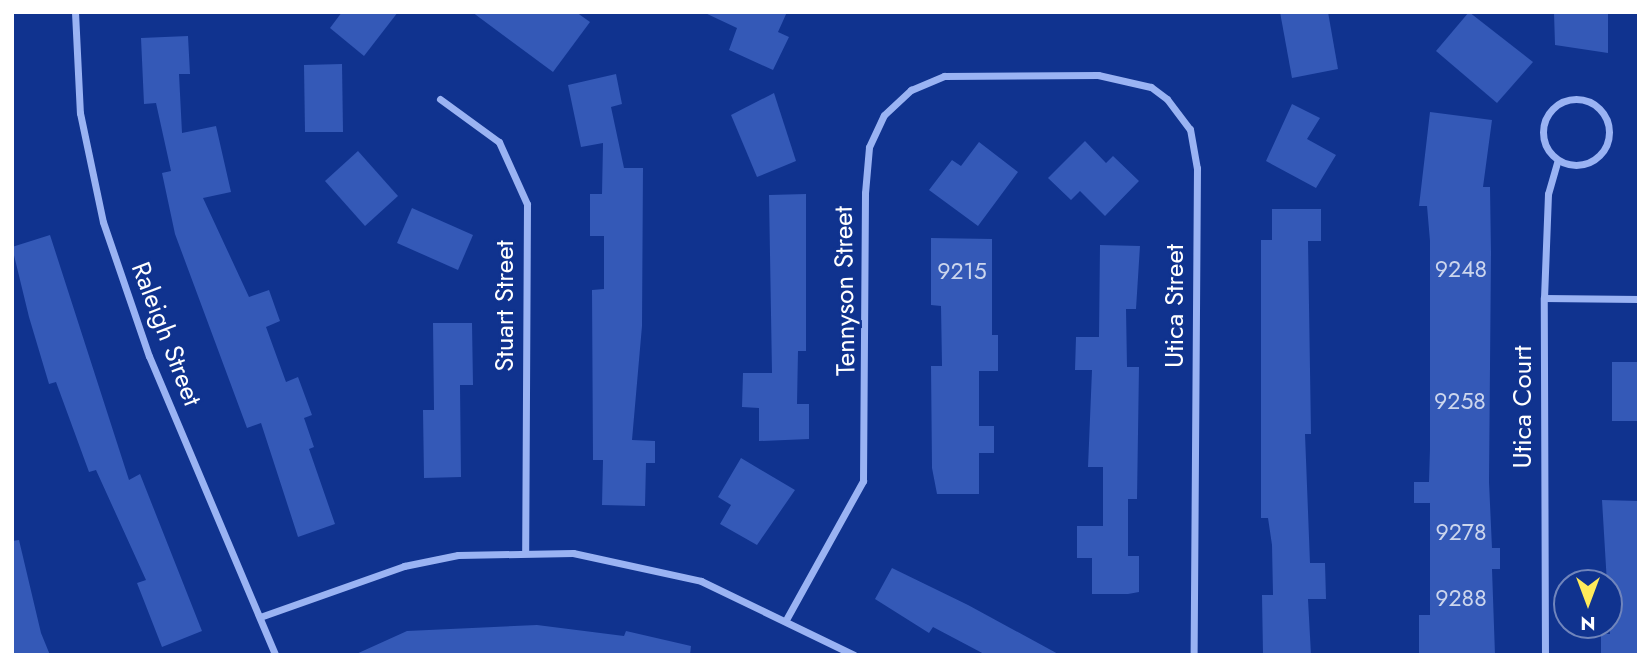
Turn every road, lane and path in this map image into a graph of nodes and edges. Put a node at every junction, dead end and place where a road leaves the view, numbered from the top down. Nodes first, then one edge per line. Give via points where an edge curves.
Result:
1 (75, 12) edge
2 (1040, 75) joint
3 (440, 99) dead end
4 (1558, 160) junction
5 (1544, 298) junction
6 (1639, 299) edge
7 (525, 551) junction
8 (260, 617) junction
9 (787, 618) junction
10 (275, 655) edge
11 (854, 655) edge
12 (1194, 655) edge
13 (1545, 655) edge

1 - 8 street, Raleigh Street via 80,113 103,222 149,356
2 - 9 street, Tennyson Street via 944,76 911,90 884,115 869,147 863,481
2 - 12 street, Utica Street via 1098,75 1151,87 1190,129 1197,168
3 - 7 street, Stuart Street via 499,142 527,204
4 - 4 street via 1545,145 1545,120 1566,100 1591,102 1608,120 1608,145 1587,164
4 - 5 street, Utica Court via 1548,194
5 - 6 street
5 - 13 street, Utica Court
7 - 8 street via 404,565
7 - 9 street via 636,562 701,581
8 - 10 street, Raleigh Street
9 - 11 street

